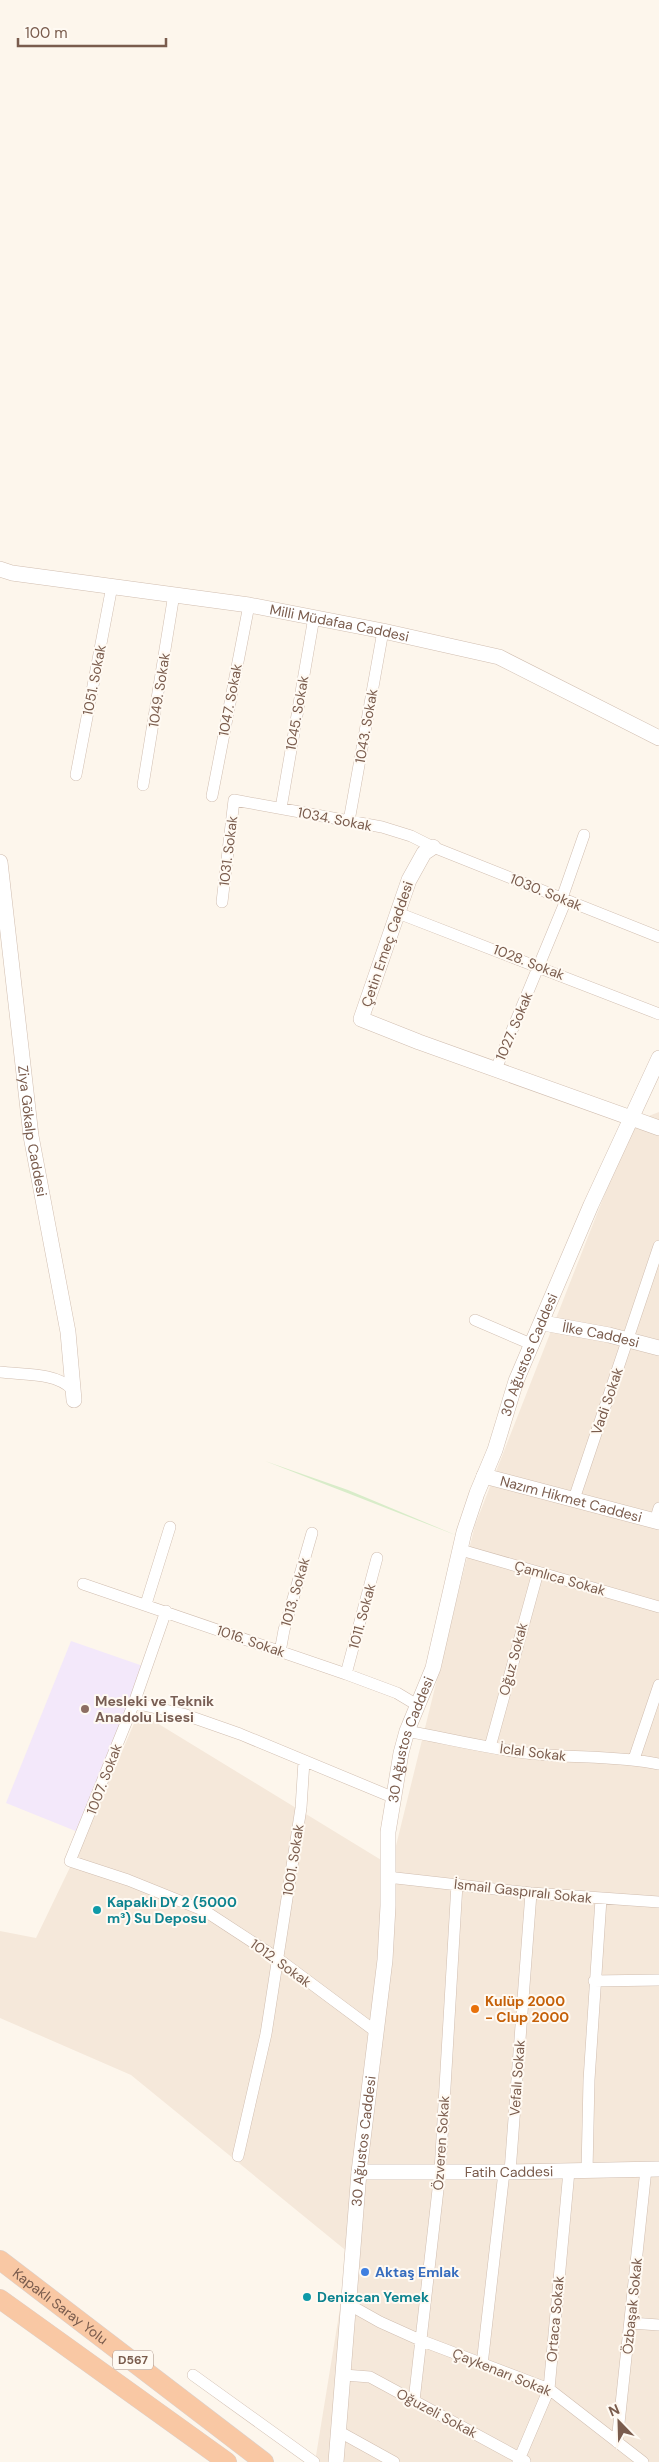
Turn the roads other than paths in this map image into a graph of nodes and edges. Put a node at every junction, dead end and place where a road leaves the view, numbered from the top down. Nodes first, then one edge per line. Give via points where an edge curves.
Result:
1 (0, 569) edge
2 (112, 586) junction
3 (174, 594) junction
4 (249, 604) junction
5 (314, 617) junction
6 (383, 631) junction
7 (659, 738) edge
8 (76, 775) dead end
9 (143, 785) dead end
10 (212, 796) dead end
11 (234, 800) joint
12 (281, 808) junction
13 (349, 821) junction
14 (584, 835) dead end
15 (433, 847) junction
16 (0, 862) edge
17 (564, 899) junction
18 (222, 902) dead end
19 (398, 913) junction
20 (659, 937) edge
21 (540, 966) junction
22 (659, 1014) edge
23 (659, 1058) edge
24 (496, 1069) junction
25 (632, 1117) junction
26 (659, 1128) edge
27 (659, 1246) edge
28 (475, 1320) dead end
29 (542, 1322) junction
30 (627, 1339) junction
31 (531, 1344) junction
32 (659, 1348) edge
33 (0, 1372) edge
34 (73, 1394) joint
35 (484, 1476) junction
36 (574, 1499) junction
37 (658, 1517) edge
38 (170, 1527) dead end
39 (312, 1533) dead end
40 (461, 1550) junction
41 (377, 1558) dead end
42 (538, 1572) junction
43 (83, 1584) dead end
44 (146, 1604) junction
45 (659, 1607) edge
46 (166, 1611) junction
47 (280, 1652) junction
48 (346, 1674) junction
49 (659, 1685) edge
50 (134, 1703) junction
51 (417, 1705) junction
52 (407, 1731) junction
53 (490, 1747) junction
54 (634, 1759) junction
55 (304, 1761) junction
56 (659, 1764) edge
57 (392, 1797) junction
58 (70, 1861) joint
59 (387, 1877) junction
60 (457, 1884) junction
61 (531, 1893) junction
62 (601, 1899) junction
63 (659, 1902) edge
64 (277, 1958) junction
65 (659, 1980) edge
66 (594, 1981) junction
67 (375, 2031) junction
68 (238, 2156) dead end
69 (652, 2169) edge
70 (569, 2171) junction
71 (587, 2171) junction
72 (359, 2172) junction
73 (440, 2172) junction
74 (507, 2172) junction
75 (0, 2260) edge
76 (0, 2299) edge
77 (348, 2304) junction
78 (631, 2323) junction
79 (659, 2325) edge
80 (420, 2340) junction
81 (482, 2365) junction
82 (344, 2374) junction
83 (193, 2375) dead end
84 (549, 2389) junction
85 (414, 2401) junction
86 (338, 2431) junction
87 (617, 2442) junction
88 (522, 2460) edge
89 (227, 2462) edge
90 (264, 2462) edge
91 (314, 2462) edge
92 (336, 2462) edge
93 (394, 2462) edge
94 (643, 2462) edge

1 - 2 street, Milli Müdafaa Caddesi
2 - 3 street, Milli Müdafaa Caddesi
2 - 8 street, 1051. Sokak
3 - 4 street, Milli Müdafaa Caddesi
3 - 9 street, 1049. Sokak
4 - 5 street, Milli Müdafaa Caddesi
4 - 10 street, 1047. Sokak
5 - 6 street, Milli Müdafaa Caddesi
5 - 12 street, 1045. Sokak
6 - 7 street, Milli Müdafaa Caddesi via 499,657
6 - 13 street, 1043. Sokak
11 - 12 street, 1034. Sokak
11 - 18 street, 1031. Sokak
12 - 13 street, 1034. Sokak
13 - 15 street, 1034. Sokak via 411,836
14 - 17 street, 1027. Sokak
15 - 17 street, 1030. Sokak
15 - 19 street, Çetin Emeç Caddesi via 424,853 409,880
16 - 34 street, Ziya Gökalp Caddesi via 31,1136 68,1332
17 - 20 street, 1030. Sokak
17 - 21 street, 1027. Sokak
19 - 21 street, 1028. Sokak
19 - 24 street, Çetin Emeç Caddesi via 361,1019
21 - 22 street, 1028. Sokak
21 - 24 street, 1027. Sokak
23 - 25 street, 30 Ağustos Caddesi
24 - 25 street
25 - 26 street
25 - 29 street, 30 Ağustos Caddesi
27 - 30 street, Vadi Sokak
28 - 31 street
29 - 30 street, İlke Caddesi
29 - 31 street, 30 Ağustos Caddesi
30 - 32 street, İlke Caddesi
30 - 36 street, Vadi Sokak
31 - 35 street, 30 Ağustos Caddesi
33 - 34 street via 65,1382
35 - 36 street, Nazım Hikmet Caddesi
35 - 40 street, 30 Ağustos Caddesi
36 - 37 street, Nazım Hikmet Caddesi
38 - 44 street
39 - 47 street, 1013. Sokak
40 - 42 street, Çamlıca Sokak
40 - 51 street, 30 Ağustos Caddesi via 433,1668
41 - 48 street, 1011. Sokak
42 - 45 street, Çamlıca Sokak
42 - 53 street, Oğuz Sokak
43 - 44 street, 1016. Sokak
44 - 46 street, 1016. Sokak
46 - 47 street, 1016. Sokak
46 - 50 street, 1007. Sokak
47 - 48 street, 1016. Sokak
48 - 51 street, 1016. Sokak
49 - 54 street
50 - 55 street via 183,1714
50 - 58 street, 1007. Sokak
51 - 52 street, 30 Ağustos Caddesi
52 - 53 street, İclal Sokak
52 - 57 street, 30 Ağustos Caddesi
53 - 54 street, İclal Sokak via 536,1754
54 - 56 street, İclal Sokak
55 - 57 street
55 - 64 street, 1001. Sokak via 301,1808
57 - 59 street, 30 Ağustos Caddesi
58 - 64 street, 1012. Sokak via 128,1880 205,1912
59 - 60 street, İsmail Gaspıralı Sokak
59 - 67 street, 30 Ağustos Caddesi via 385,1960
60 - 61 street, İsmail Gaspıralı Sokak
60 - 73 street, Özveren Sokak
61 - 62 street, İsmail Gaspıralı Sokak
61 - 74 street, Vefalı Sokak
62 - 63 street, İsmail Gaspıralı Sokak
62 - 66 street
64 - 67 street, 1012. Sokak
64 - 68 street, 1001. Sokak via 266,2034
65 - 66 street
66 - 71 street
67 - 72 street, 30 Ağustos Caddesi
69 - 71 street, Fatih Caddesi
69 - 78 street, Özbaşak Sokak
70 - 71 street, Fatih Caddesi
70 - 74 street, Fatih Caddesi
70 - 84 street, Ortaca Sokak
72 - 73 street, Fatih Caddesi
72 - 77 street, 30 Ağustos Caddesi
73 - 74 street, Fatih Caddesi
73 - 80 street, Özveren Sokak
74 - 81 street, Vefalı Sokak
75 - 90 highway, Kapaklı Saray Yolu / D567
76 - 89 highway, Kapaklı Saray Yolu / D567
77 - 80 street, Çaykenarı Sokak
77 - 82 street, 30 Ağustos Caddesi
78 - 79 street
78 - 87 street, Özbaşak Sokak
80 - 81 street, Çaykenarı Sokak
80 - 85 street, Özveren Sokak
81 - 84 street, Çaykenarı Sokak
82 - 85 street, Oğuzeli Sokak via 370,2378
82 - 86 street, 30 Ağustos Caddesi
83 - 91 street
84 - 87 street, Çaykenarı Sokak
84 - 88 street, Ortaca Sokak
85 - 88 street, Oğuzeli Sokak
86 - 92 street, 30 Ağustos Caddesi
86 - 93 street
87 - 94 street, Çaykenarı Sokak

